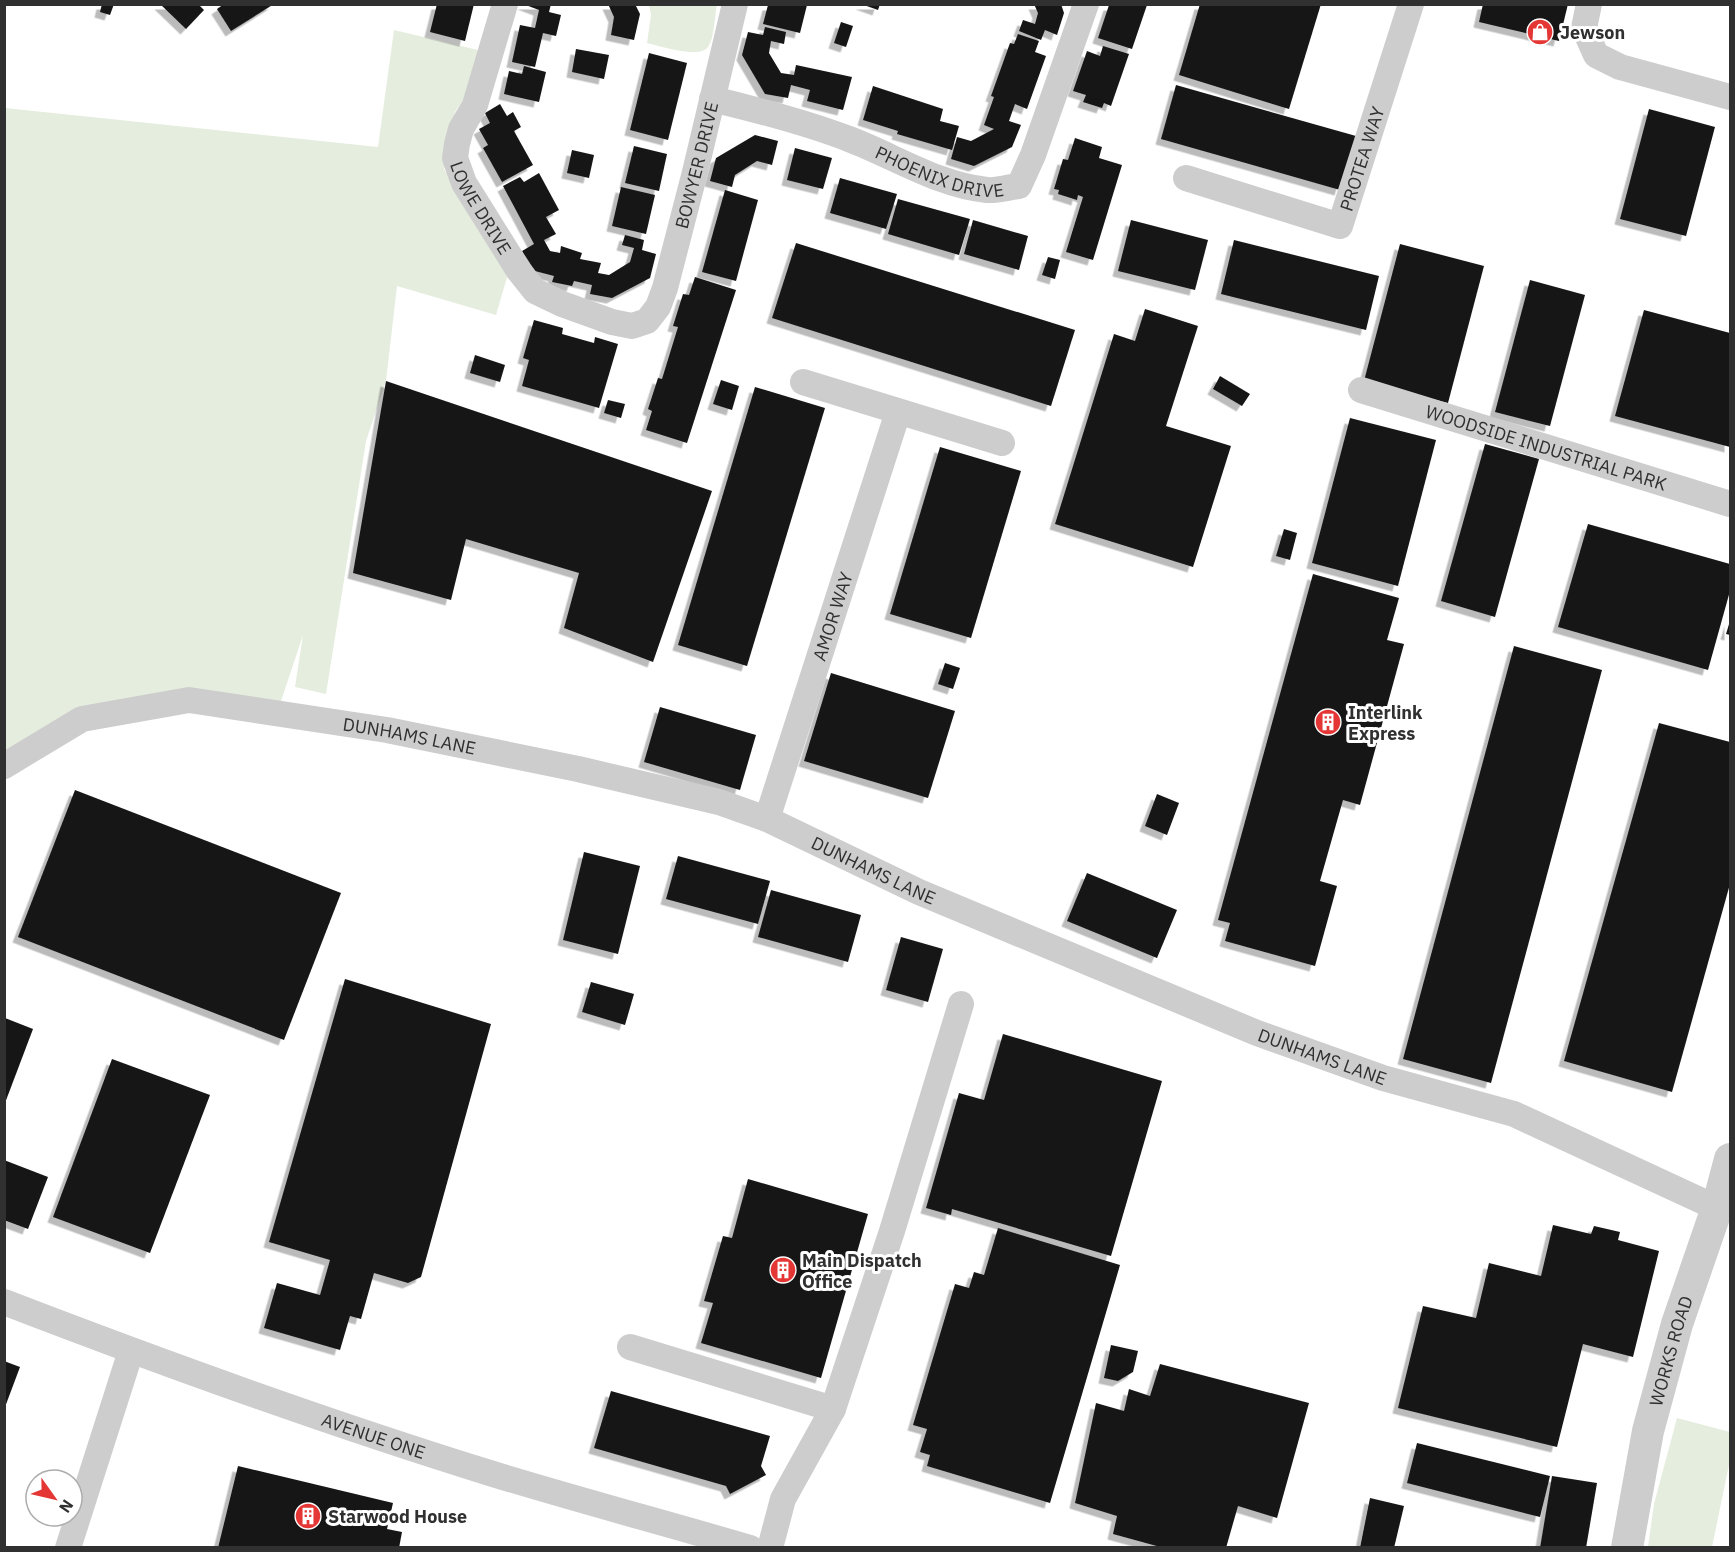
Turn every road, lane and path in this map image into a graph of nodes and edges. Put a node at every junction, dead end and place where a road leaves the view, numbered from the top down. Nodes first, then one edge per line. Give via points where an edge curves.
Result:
1 (505, 4) edge
2 (735, 4) edge
3 (1086, 4) edge
4 (1411, 4) edge
5 (1589, 4) edge
6 (1731, 97) edge
7 (712, 99) junction
8 (1186, 178) dead end
9 (647, 321) joint
10 (803, 382) dead end
11 (1361, 390) dead end
12 (898, 412) junction
13 (1002, 443) dead end
14 (1731, 504) edge
15 (4, 766) edge
16 (767, 819) junction
17 (961, 1004) dead end
18 (1731, 1159) edge
19 (1717, 1208) junction
20 (4, 1302) edge
21 (630, 1347) dead end
22 (131, 1351) junction
23 (833, 1409) junction
24 (68, 1548) edge
25 (750, 1548) edge
26 (770, 1548) edge
27 (1627, 1548) edge

1 - 9 street, LOWE DRIVE via 475,105 457,144 455,158 464,183 535,291 612,322 632,326
2 - 7 street, BOWYER DRIVE
3 - 7 street, PHOENIX DRIVE via 1019,186 988,190 959,184 848,138
4 - 8 street, PROTEA WAY via 1340,226
5 - 6 street via 1584,28 1596,55 1620,67
7 - 9 street, BOWYER DRIVE via 671,267 658,307
10 - 12 street
11 - 14 street, WOODSIDE INDUSTRIAL PARK
12 - 13 street
12 - 16 street, AMOR WAY
15 - 16 street, DUNHAMS LANE via 82,718 189,700 387,730 578,769 719,802
16 - 19 street, DUNHAMS LANE via 888,878 1257,1033 1383,1078 1514,1114
17 - 23 street
18 - 19 street, WORKS ROAD
19 - 27 street, WORKS ROAD via 1677,1324 1648,1431
20 - 22 street, AVENUE ONE
21 - 23 street
22 - 24 street
22 - 25 street, AVENUE ONE via 494,1474
23 - 26 street via 783,1499

